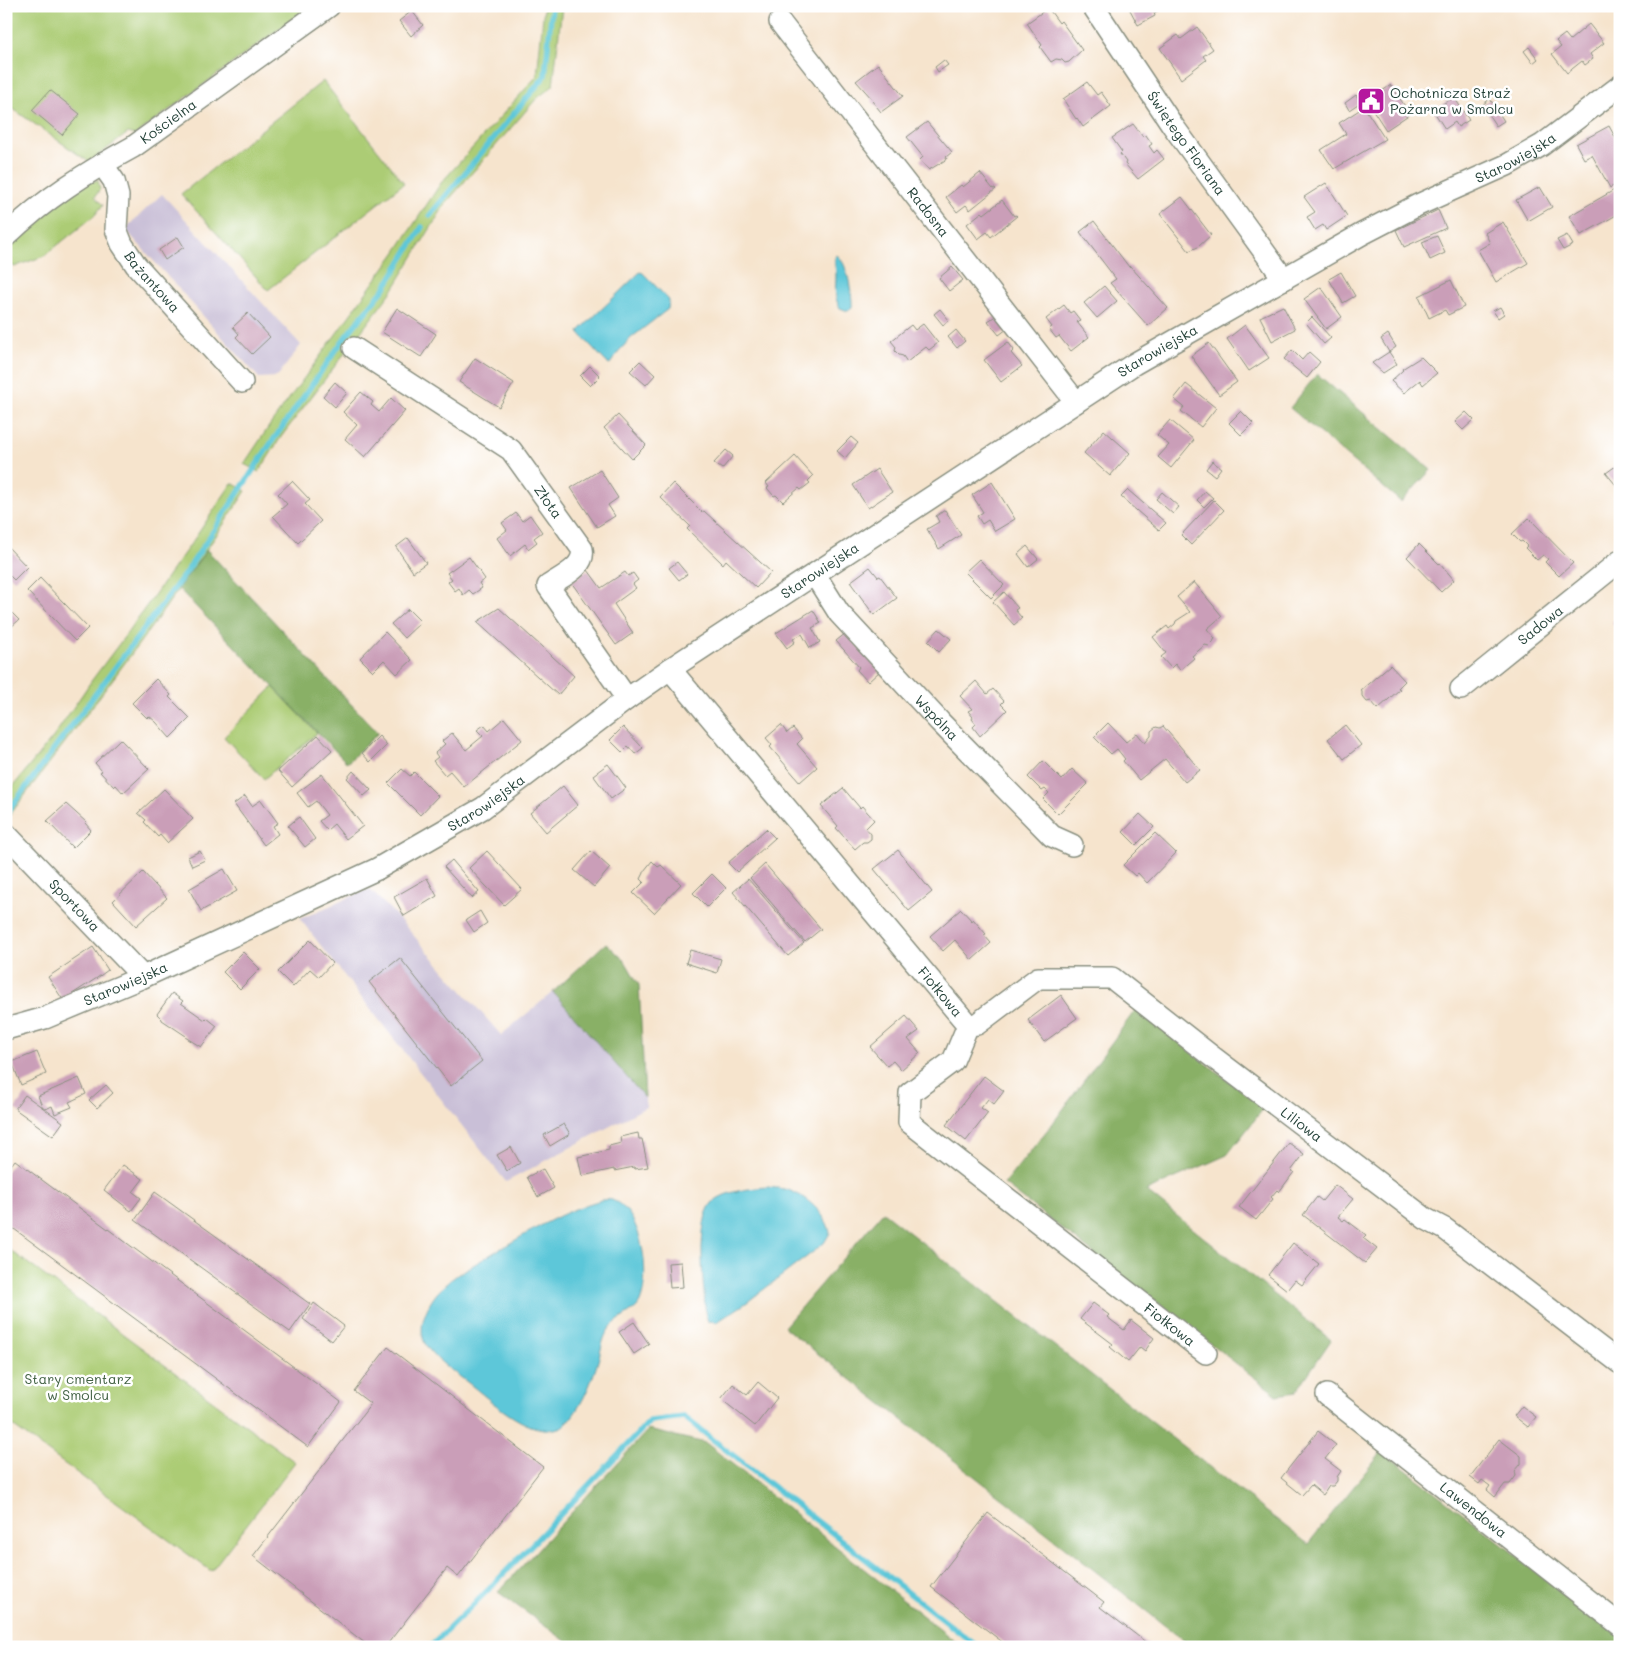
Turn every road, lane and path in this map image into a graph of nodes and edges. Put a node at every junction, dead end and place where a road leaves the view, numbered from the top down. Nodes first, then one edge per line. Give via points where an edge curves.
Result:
1 (329, 6) edge
2 (1093, 6) edge
3 (780, 22) dead end
4 (1620, 86) edge
5 (102, 164) junction
6 (6, 236) edge
7 (1284, 279) junction
8 (354, 348) dead end
9 (242, 382) dead end
10 (1076, 402) junction
11 (1620, 561) edge
12 (815, 575) junction
13 (670, 670) junction
14 (1461, 689) dead end
15 (627, 699) junction
16 (6, 834) edge
17 (1072, 844) dead end
18 (143, 977) junction
19 (968, 1025) junction
20 (6, 1029) edge
21 (1206, 1353) dead end
22 (1620, 1363) edge
23 (1327, 1395) dead end
24 (1620, 1625) edge

1 - 5 street, Kościelna via 133,147
2 - 7 street, Świętego Floriana via 1173,126
3 - 10 street, Radosna
4 - 7 street, Starowiejska via 1542,145 1507,165 1418,205
5 - 6 street, Kościelna via 52,196
5 - 9 street, Bażantowa via 114,181 118,196 116,229 122,244 136,265
7 - 10 street, Starowiejska via 1134,364
8 - 15 street, Złota via 511,450 582,549 580,563 548,586
10 - 12 street, Starowiejska
11 - 14 street, Sadowa
12 - 13 street, Starowiejska
12 - 17 street, Wspólna via 839,613 940,722 1052,836
13 - 15 street, Starowiejska
13 - 19 street, Fiołkowa
15 - 18 street, Starowiejska via 483,808 385,864
16 - 18 street, Sportowa
18 - 20 street, Starowiejska via 45,1018
19 - 21 street, Fiołkowa via 953,1061 910,1093 910,1122
19 - 22 street, Liliowa via 977,1024 1038,978 1112,978 1233,1073
23 - 24 street, Lawendowa

